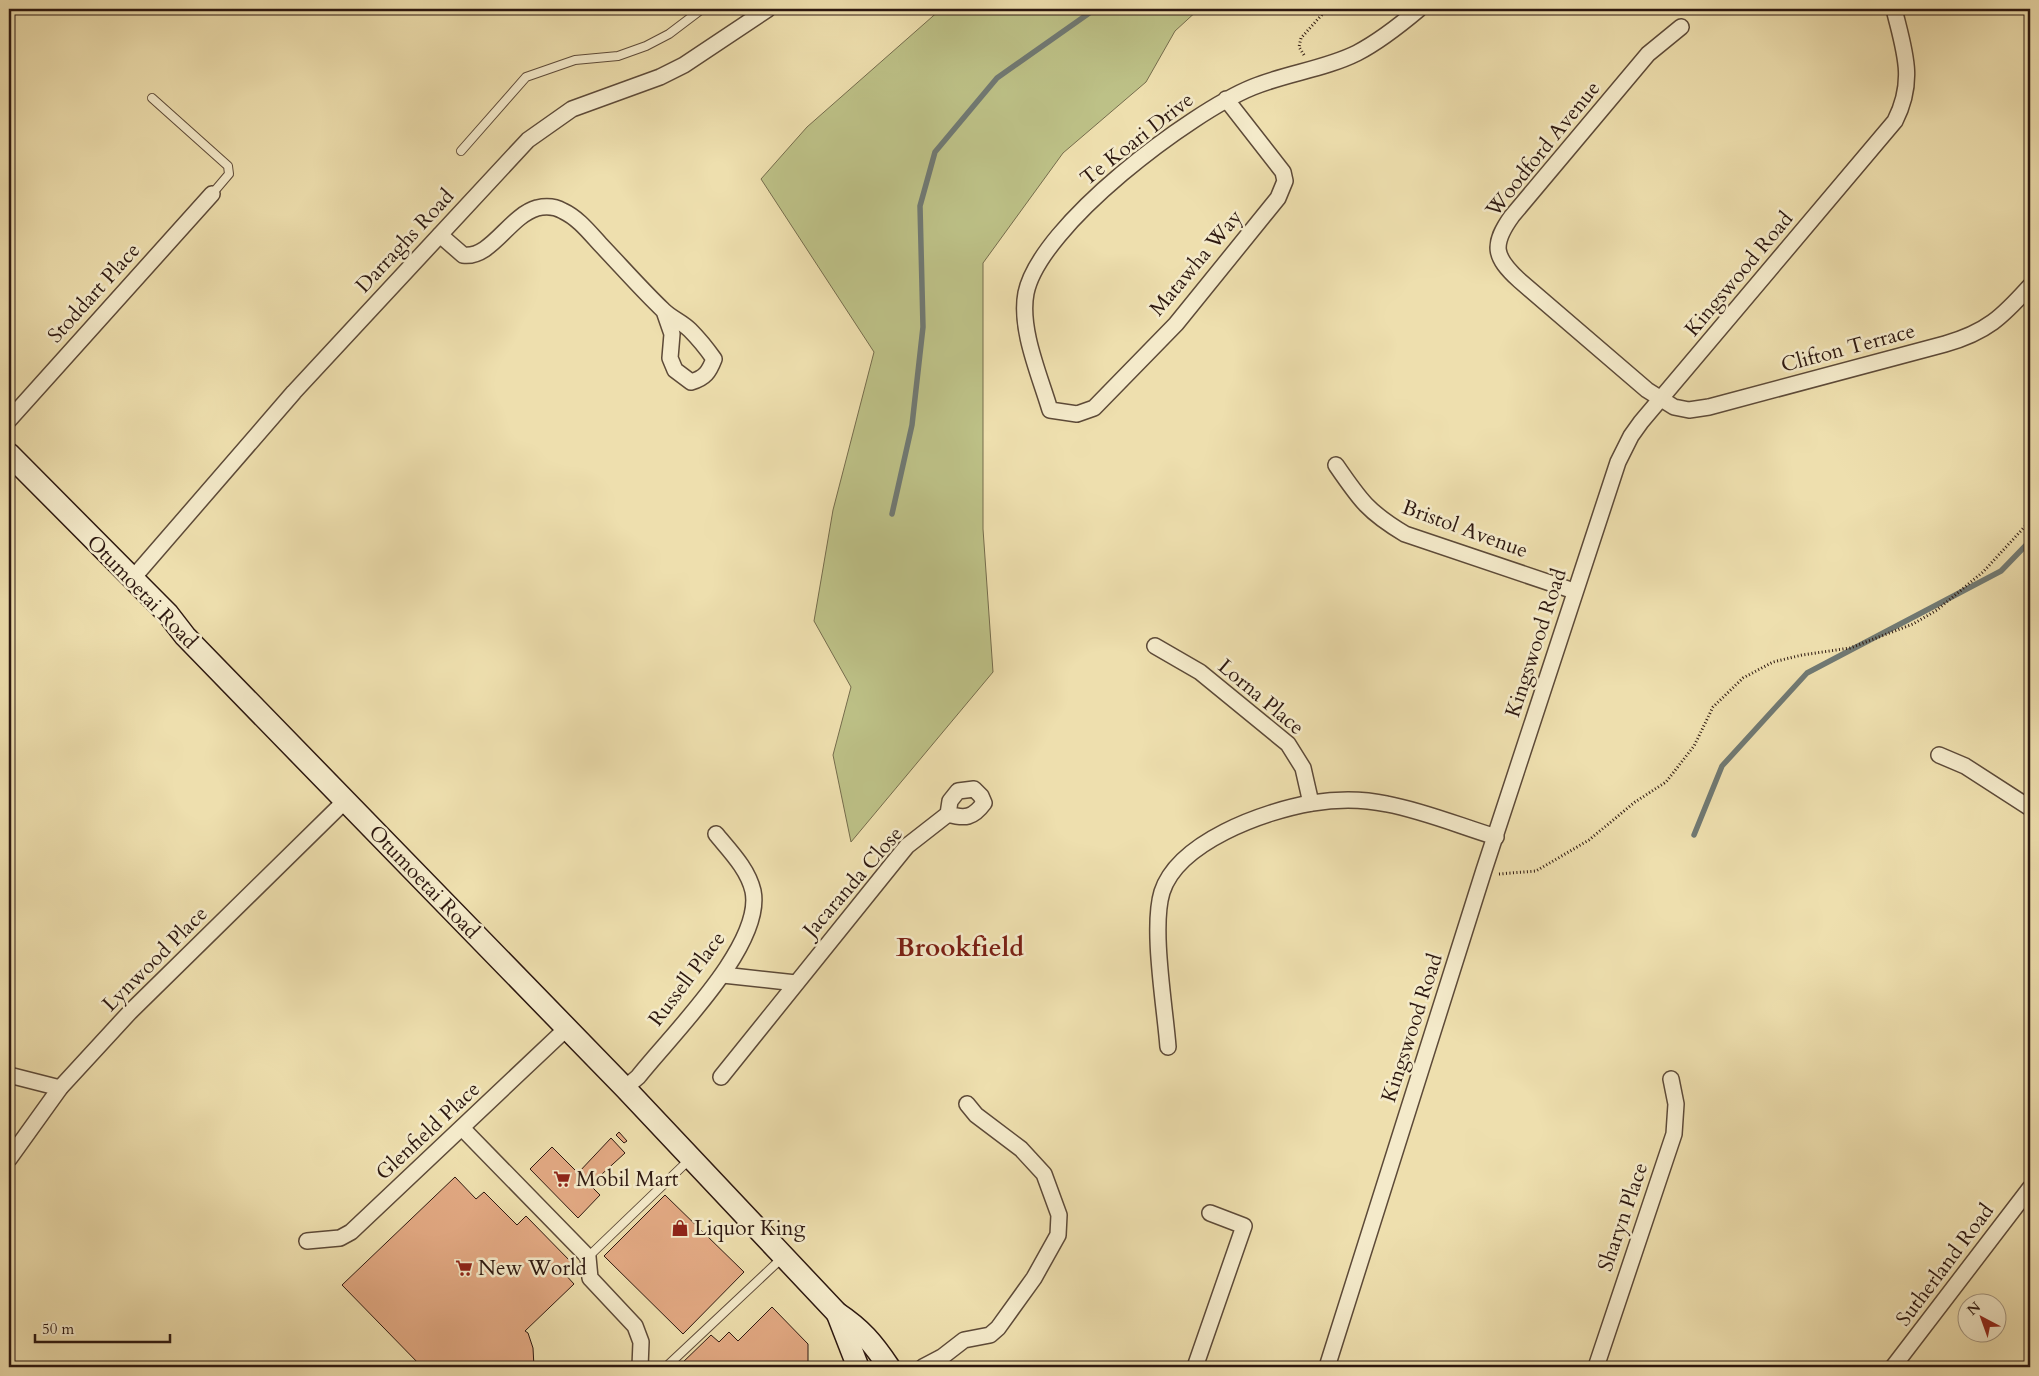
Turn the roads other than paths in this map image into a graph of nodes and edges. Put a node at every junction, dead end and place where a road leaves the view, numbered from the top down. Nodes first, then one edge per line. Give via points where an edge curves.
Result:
1 (702, 9) edge
2 (1419, 9) edge
3 (1897, 9) edge
4 (764, 10) edge
5 (1681, 27) dead end
6 (152, 98) dead end
7 (1226, 99) junction
8 (461, 151) dead end
9 (212, 194) joint
10 (440, 235) junction
11 (2030, 286) edge
12 (664, 311) dead end
13 (1661, 400) junction
14 (1050, 410) joint
15 (9, 420) edge
16 (9, 454) edge
17 (1336, 465) dead end
18 (133, 578) junction
19 (1574, 591) junction
20 (1154, 646) dead end
21 (1939, 755) dead end
22 (345, 801) junction
23 (1311, 803) junction
24 (2030, 808) edge
25 (948, 814) dead end
26 (716, 834) dead end
27 (1496, 837) junction
28 (722, 975) junction
29 (796, 982) junction
30 (567, 1028) junction
31 (1168, 1047) dead end
32 (9, 1075) edge
33 (721, 1077) dead end
34 (1671, 1079) dead end
35 (60, 1088) junction
36 (625, 1088) junction
37 (967, 1104) dead end
38 (462, 1128) junction
39 (691, 1158) junction
40 (9, 1159) edge
41 (2030, 1188) edge
42 (1210, 1213) dead end
43 (307, 1241) dead end
44 (588, 1257) junction
45 (784, 1257) junction
46 (837, 1314) junction
47 (854, 1363) edge
48 (640, 1367) edge
49 (666, 1367) edge
50 (889, 1367) edge
51 (923, 1367) edge
52 (1196, 1367) edge
53 (1326, 1367) edge
54 (1596, 1367) edge
55 (1893, 1367) edge

1 - 8 lane via 669,34 646,46 618,56 574,60 526,77
2 - 7 street, Te Koari Drive via 1368,46 1343,58 1254,86
3 - 13 street, Kingswood Road via 1908,70 1906,96 1895,121
4 - 10 street, Darraghs Road via 684,65 660,77 589,101 552,121 528,140
5 - 13 street, Woodford Avenue via 1648,54 1512,216 1498,238 1502,262 1519,280
6 - 9 lane via 228,166 229,174
7 - 14 street, Te Koari Drive via 1202,113 1100,193 1060,232 1036,269 1027,291 1024,311
7 - 14 street, Matawha Way via 1283,172 1285,181 1278,198 1176,324 1094,408 1077,414
9 - 15 street, Stoddart Place
10 - 12 street via 463,255 473,255 486,249 524,214 549,207 563,211 581,223
10 - 18 street, Darraghs Road via 294,392
11 - 13 street, Clifton Terrace via 1993,324 1961,340 1709,407 1689,410
13 - 19 street, Kingswood Road via 1625,446
16 - 18 main road, Otumoetai Road
17 - 19 street, Bristol Avenue via 1362,503 1381,520 1405,534
18 - 22 main road, Otumoetai Road
19 - 27 street, Kingswood Road
20 - 23 street, Lorna Place via 1200,672 1288,744 1303,768
21 - 24 street via 1965,766
22 - 30 main road, Otumoetai Road
22 - 35 street, Lynwood Place via 130,1012
23 - 27 street via 1388,804
23 - 31 street via 1269,815 1210,840 1194,849 1168,879 1162,894 1158,936
25 - 29 street, Jacaranda Close via 907,846
26 - 28 street, Russell Place via 737,859 754,893 746,937 737,956
27 - 53 street, Kingswood Road
28 - 29 street
28 - 36 street, Russell Place via 638,1077
29 - 33 street, Jacaranda Close
30 - 36 main road, Otumoetai Road
30 - 38 street, Glenfield Place
32 - 35 street
34 - 54 street, Sharyn Place via 1676,1104 1674,1134
35 - 40 street, Lynwood Place
36 - 39 main road, Otumoetai Road
37 - 51 street via 976,1115 1021,1149 1044,1174 1057,1208 1058,1235 1034,1278 998,1328 990,1335 964,1340
38 - 43 street, Glenfield Place via 351,1232 340,1238
38 - 44 street
39 - 44 lane
39 - 45 main road, Otumoetai Road
41 - 55 street, Sutherland Road
42 - 52 street via 1244,1226
44 - 48 street via 590,1278 635,1326 641,1342
45 - 46 main road, Otumoetai Road
45 - 49 lane
46 - 47 main road, Otumoetai Road
46 - 50 main road, Otumoetai Road via 857,1326

